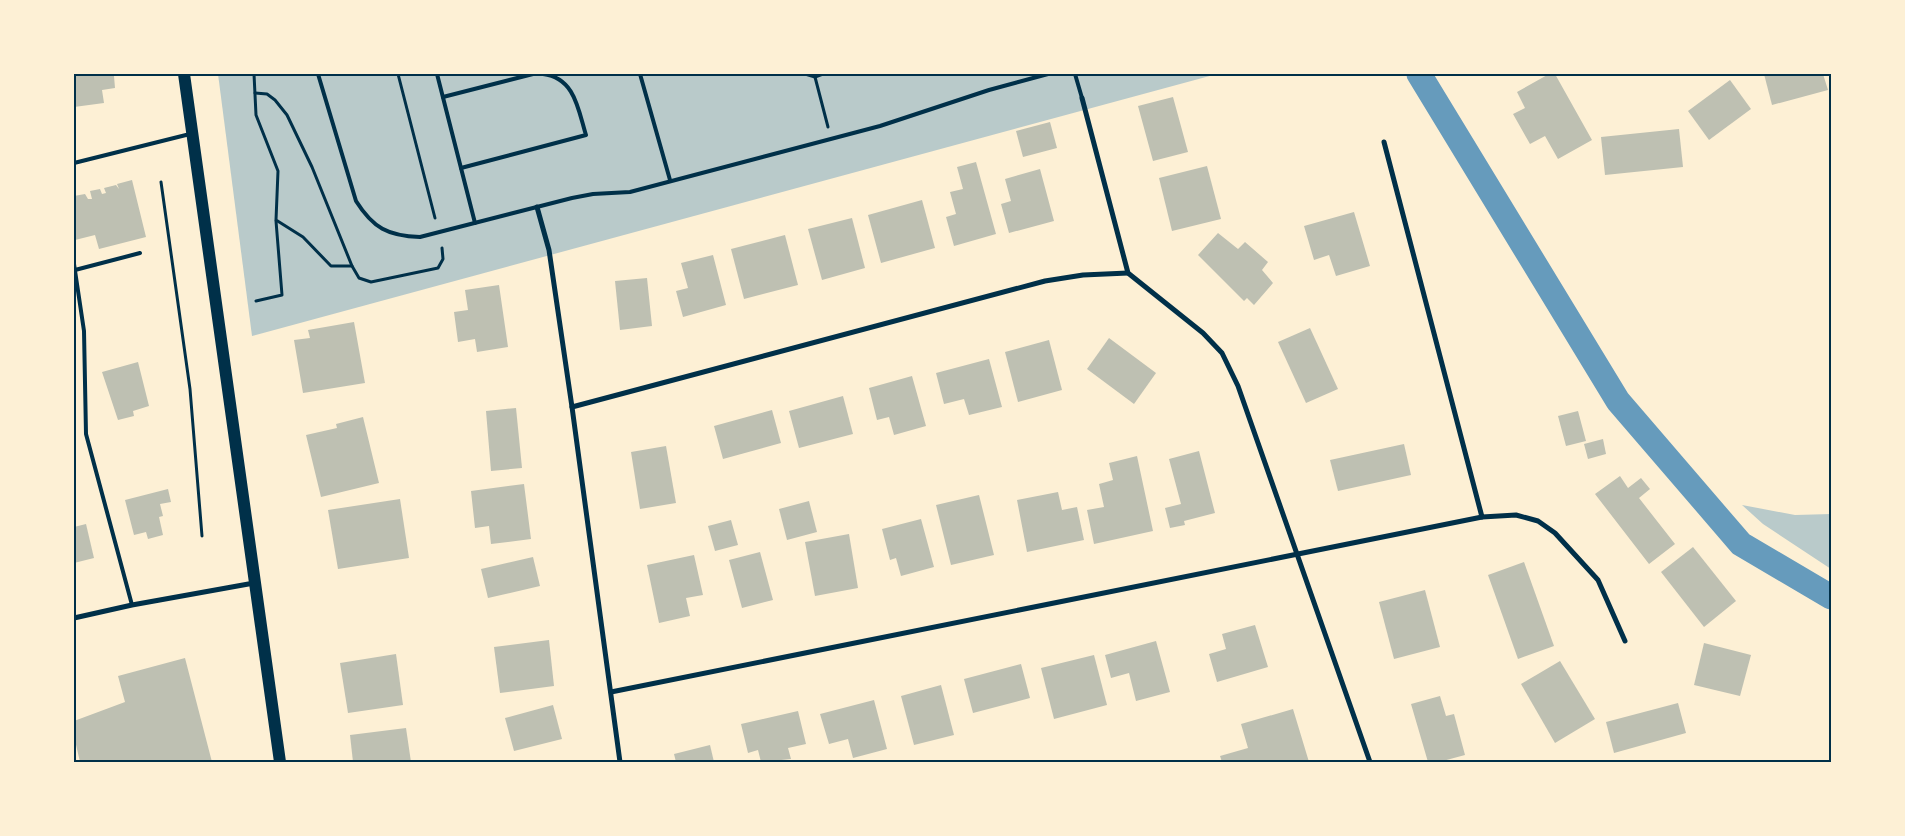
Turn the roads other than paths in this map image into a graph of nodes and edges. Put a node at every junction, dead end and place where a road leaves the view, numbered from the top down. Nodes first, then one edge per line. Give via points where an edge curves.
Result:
1 (184, 74) edge
2 (318, 74) edge
3 (437, 74) edge
4 (534, 74) edge
5 (543, 74) edge
6 (640, 74) edge
7 (1048, 74) edge
8 (1075, 74) edge
9 (443, 97) junction
10 (1082, 98) joint
11 (193, 134) junction
12 (1384, 142) dead end
13 (74, 163) edge
14 (461, 168) junction
15 (670, 180) junction
16 (537, 207) junction
17 (475, 223) junction
18 (140, 253) dead end
19 (74, 264) edge
20 (75, 270) junction
21 (1128, 273) junction
22 (572, 407) junction
23 (1482, 517) junction
24 (1298, 556) junction
25 (254, 583) junction
26 (132, 605) junction
27 (74, 618) edge
28 (1625, 641) dead end
29 (611, 692) junction
30 (280, 762) edge
31 (620, 762) edge
32 (1370, 762) edge

1 - 11 main road
2 - 17 lane via 356,201 367,218 383,230 401,236 420,237
3 - 9 lane
4 - 9 lane
5 - 14 lane via 565,83 574,95 586,136
6 - 15 lane
7 - 15 lane via 880,126
8 - 10 lane
9 - 14 lane
10 - 21 street
11 - 13 lane
11 - 25 main road
12 - 23 street
14 - 17 lane
15 - 16 lane via 630,192 593,194
16 - 17 lane
16 - 22 street via 548,250
18 - 20 lane
19 - 20 lane
20 - 26 lane via 84,331 86,434
21 - 22 street via 1045,281
21 - 24 street via 1203,333 1222,353 1238,386
22 - 29 street
23 - 24 street
23 - 28 street via 1516,515 1538,521 1555,533 1598,580
24 - 29 street
24 - 32 street
25 - 26 street
25 - 30 main road
26 - 27 street
29 - 31 street

